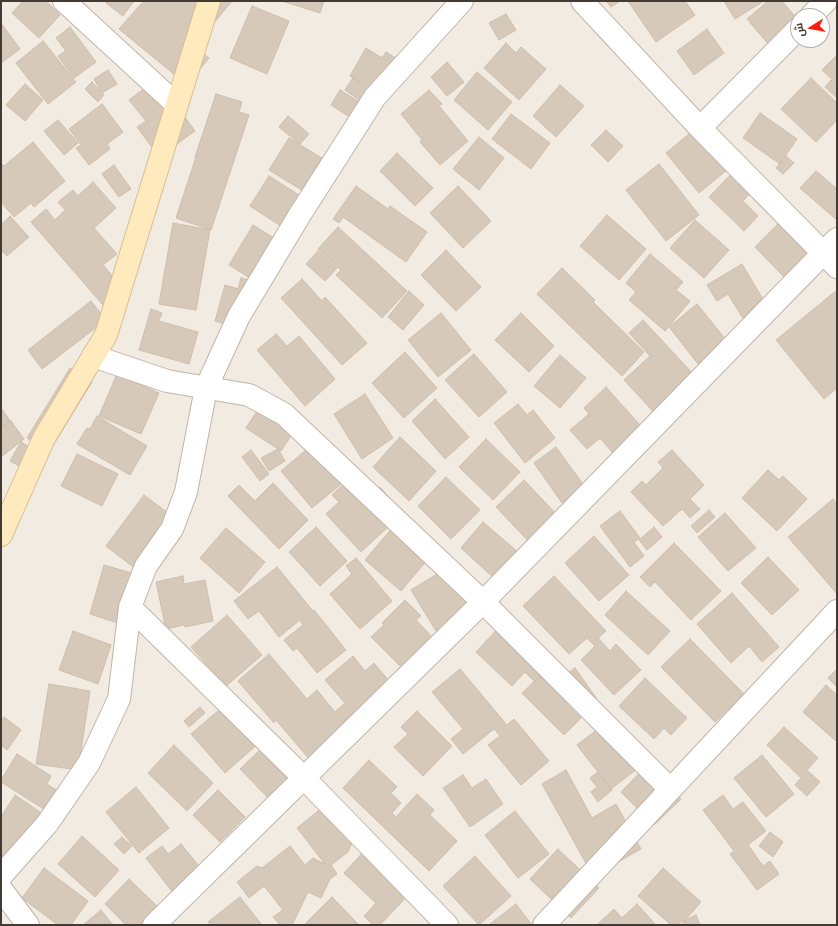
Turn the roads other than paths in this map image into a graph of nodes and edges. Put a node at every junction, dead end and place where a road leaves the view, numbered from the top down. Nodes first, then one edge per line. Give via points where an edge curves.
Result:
1 (64, 1) edge
2 (209, 1) edge
3 (462, 1) edge
4 (582, 1) edge
5 (790, 37) edge
6 (177, 105) junction
7 (700, 128) junction
8 (833, 253) edge
9 (93, 356) junction
10 (206, 388) junction
11 (1, 535) edge
12 (483, 602) junction
13 (130, 607) junction
14 (837, 612) edge
15 (304, 778) junction
16 (670, 790) junction
17 (1, 876) edge
18 (1, 889) edge
19 (28, 925) edge
20 (154, 925) edge
21 (447, 925) edge
22 (544, 925) edge

1 - 6 street
2 - 6 street
3 - 10 street via 375,97 239,316
4 - 7 street
5 - 7 street
6 - 9 street via 106,335
7 - 8 street
8 - 12 street
9 - 10 street via 167,381
9 - 11 street via 44,438
10 - 12 street via 250,395 284,414
10 - 13 street via 186,492 172,529 146,566
12 - 15 street
12 - 16 street
13 - 15 street
13 - 17 street via 119,699 89,763 47,824
14 - 16 street
15 - 20 street
15 - 21 street
16 - 22 street
18 - 19 street

